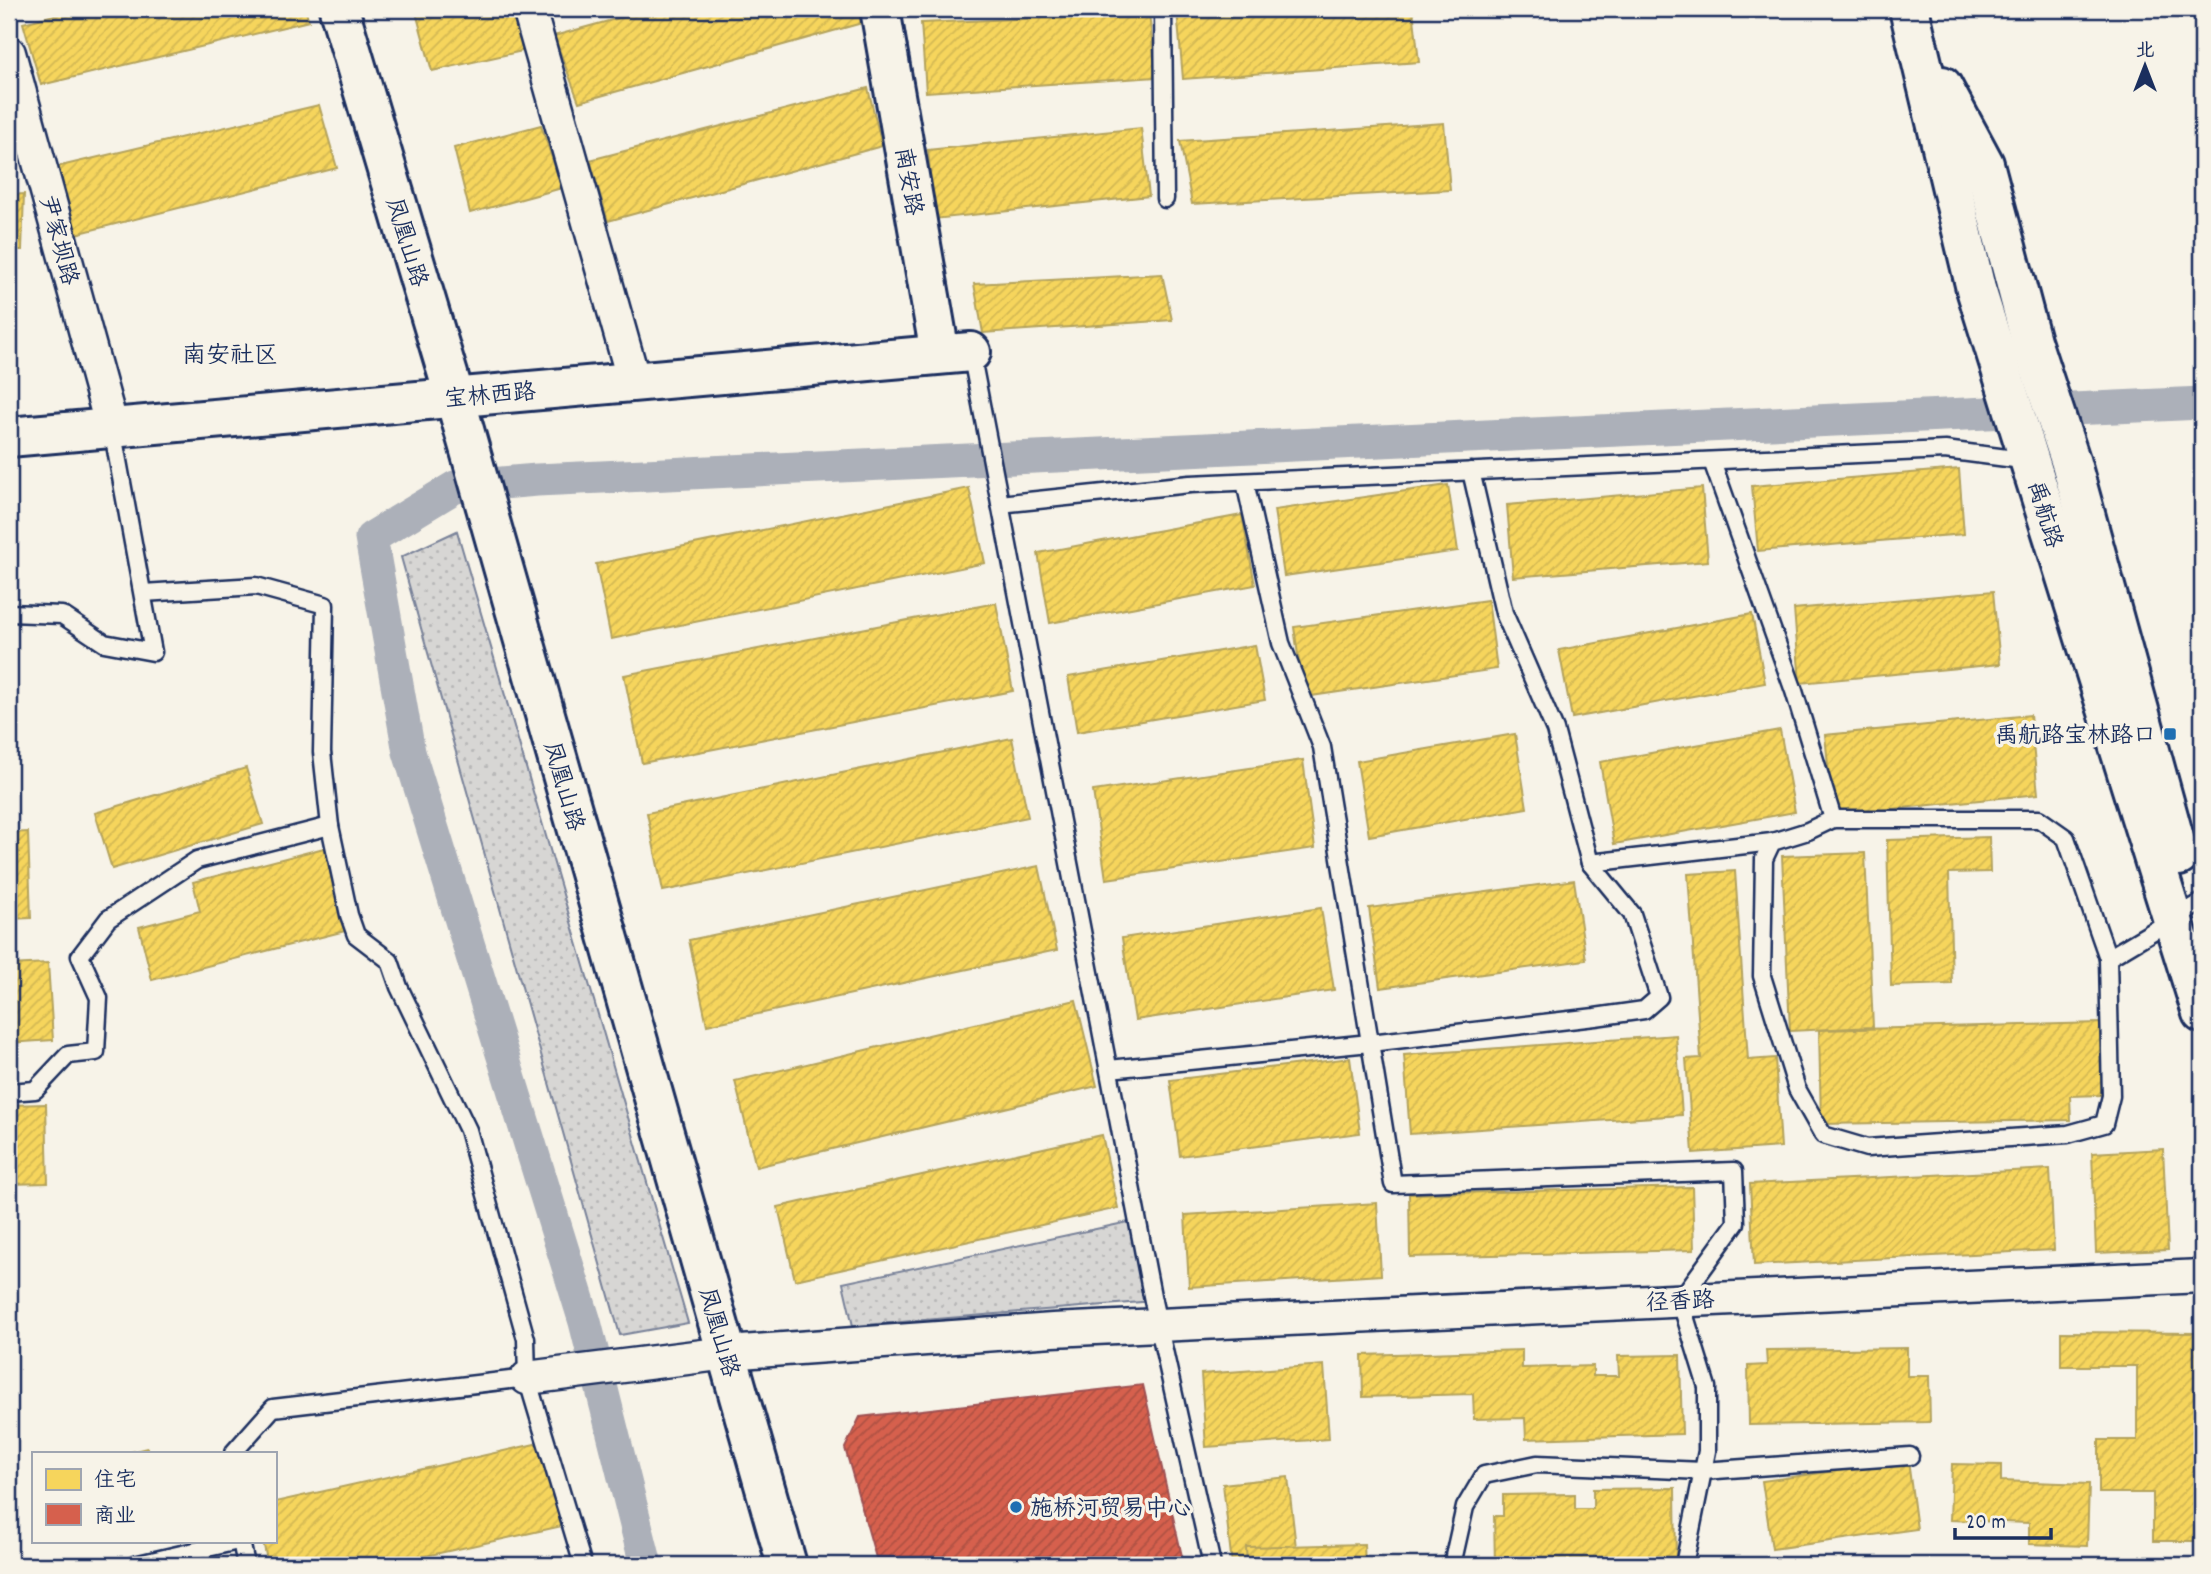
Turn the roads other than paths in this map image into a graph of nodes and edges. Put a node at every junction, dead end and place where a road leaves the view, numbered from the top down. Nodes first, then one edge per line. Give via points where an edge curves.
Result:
1 (339, 9) edge
2 (529, 9) edge
3 (880, 9) edge
4 (1163, 9) edge
5 (1909, 9) edge
6 (1917, 9) edge
7 (9, 53) edge
8 (1165, 199) dead end
9 (955, 353) junction
10 (634, 382) junction
11 (455, 398) junction
12 (112, 428) junction
13 (9, 437) edge
14 (2048, 457) junction
15 (1712, 461) junction
16 (1471, 471) junction
17 (1245, 482) junction
18 (1000, 504) junction
19 (143, 593) junction
20 (9, 613) edge
21 (1832, 819) junction
22 (330, 826) junction
23 (1772, 842) junction
24 (1590, 863) junction
25 (2193, 916) edge
26 (2108, 958) junction
27 (2202, 1013) edge
28 (1370, 1043) junction
29 (1108, 1069) junction
30 (9, 1093) edge
31 (2202, 1276) edge
32 (1680, 1300) junction
33 (1158, 1324) junction
34 (727, 1353) junction
35 (542, 1376) junction
36 (234, 1452) edge
37 (1910, 1456) dead end
38 (1703, 1471) junction
39 (236, 1542) edge
40 (240, 1542) edge
41 (134, 1565) edge
42 (246, 1565) edge
43 (583, 1565) edge
44 (787, 1565) edge
45 (1212, 1565) edge
46 (1452, 1565) edge
47 (1684, 1565) edge

1 - 11 street, 凤凰山路
2 - 10 street
3 - 9 street, 南安路
4 - 8 lane
5 - 14 street, 禹航路 via 1976,289 1993,343
6 - 14 street, 禹航路 via 1930,65 1984,164 2031,341
7 - 12 street, 尹家坝路
9 - 10 street, 宝林西路
9 - 18 lane via 986,433
10 - 11 street, 宝林西路
11 - 12 street, 宝林西路
11 - 34 street, 凤凰山路
12 - 13 street, 宝林西路
12 - 19 lane
14 - 15 lane via 1945,450
14 - 25 street, 禹航路
15 - 16 lane
15 - 21 lane via 1794,691
16 - 17 lane
16 - 24 lane via 1504,612 1555,730
17 - 18 lane
17 - 28 lane via 1281,642 1322,747
18 - 29 lane
19 - 20 lane via 153,652 104,642 61,615
19 - 22 lane via 256,586 325,605 322,752
21 - 23 lane
21 - 26 lane via 2039,819 2066,838
22 - 30 lane via 197,860 108,919 80,956 99,998 96,1052 68,1055 35,1090
22 - 35 lane via 356,935 390,961 468,1130 526,1339
23 - 24 lane
23 - 26 lane via 1764,859 1762,976 1797,1089 1823,1135 1867,1148 2068,1134 2104,1124 2111,1096
24 - 28 lane via 1632,914 1659,997 1644,1010
25 - 26 lane
25 - 27 street, 禹航路
28 - 29 lane
28 - 32 lane via 1394,1184 1734,1171 1735,1223
29 - 33 lane
31 - 32 street, 径香路
32 - 33 street, 径香路
32 - 38 lane via 1707,1387
33 - 34 street, 径香路
33 - 45 lane
34 - 35 street, 径香路
34 - 44 street, 凤凰山路
35 - 36 lane via 273,1408
35 - 43 lane
37 - 38 lane
38 - 46 lane via 1537,1464 1484,1475 1465,1507
38 - 47 lane
39 - 41 lane
40 - 42 lane

